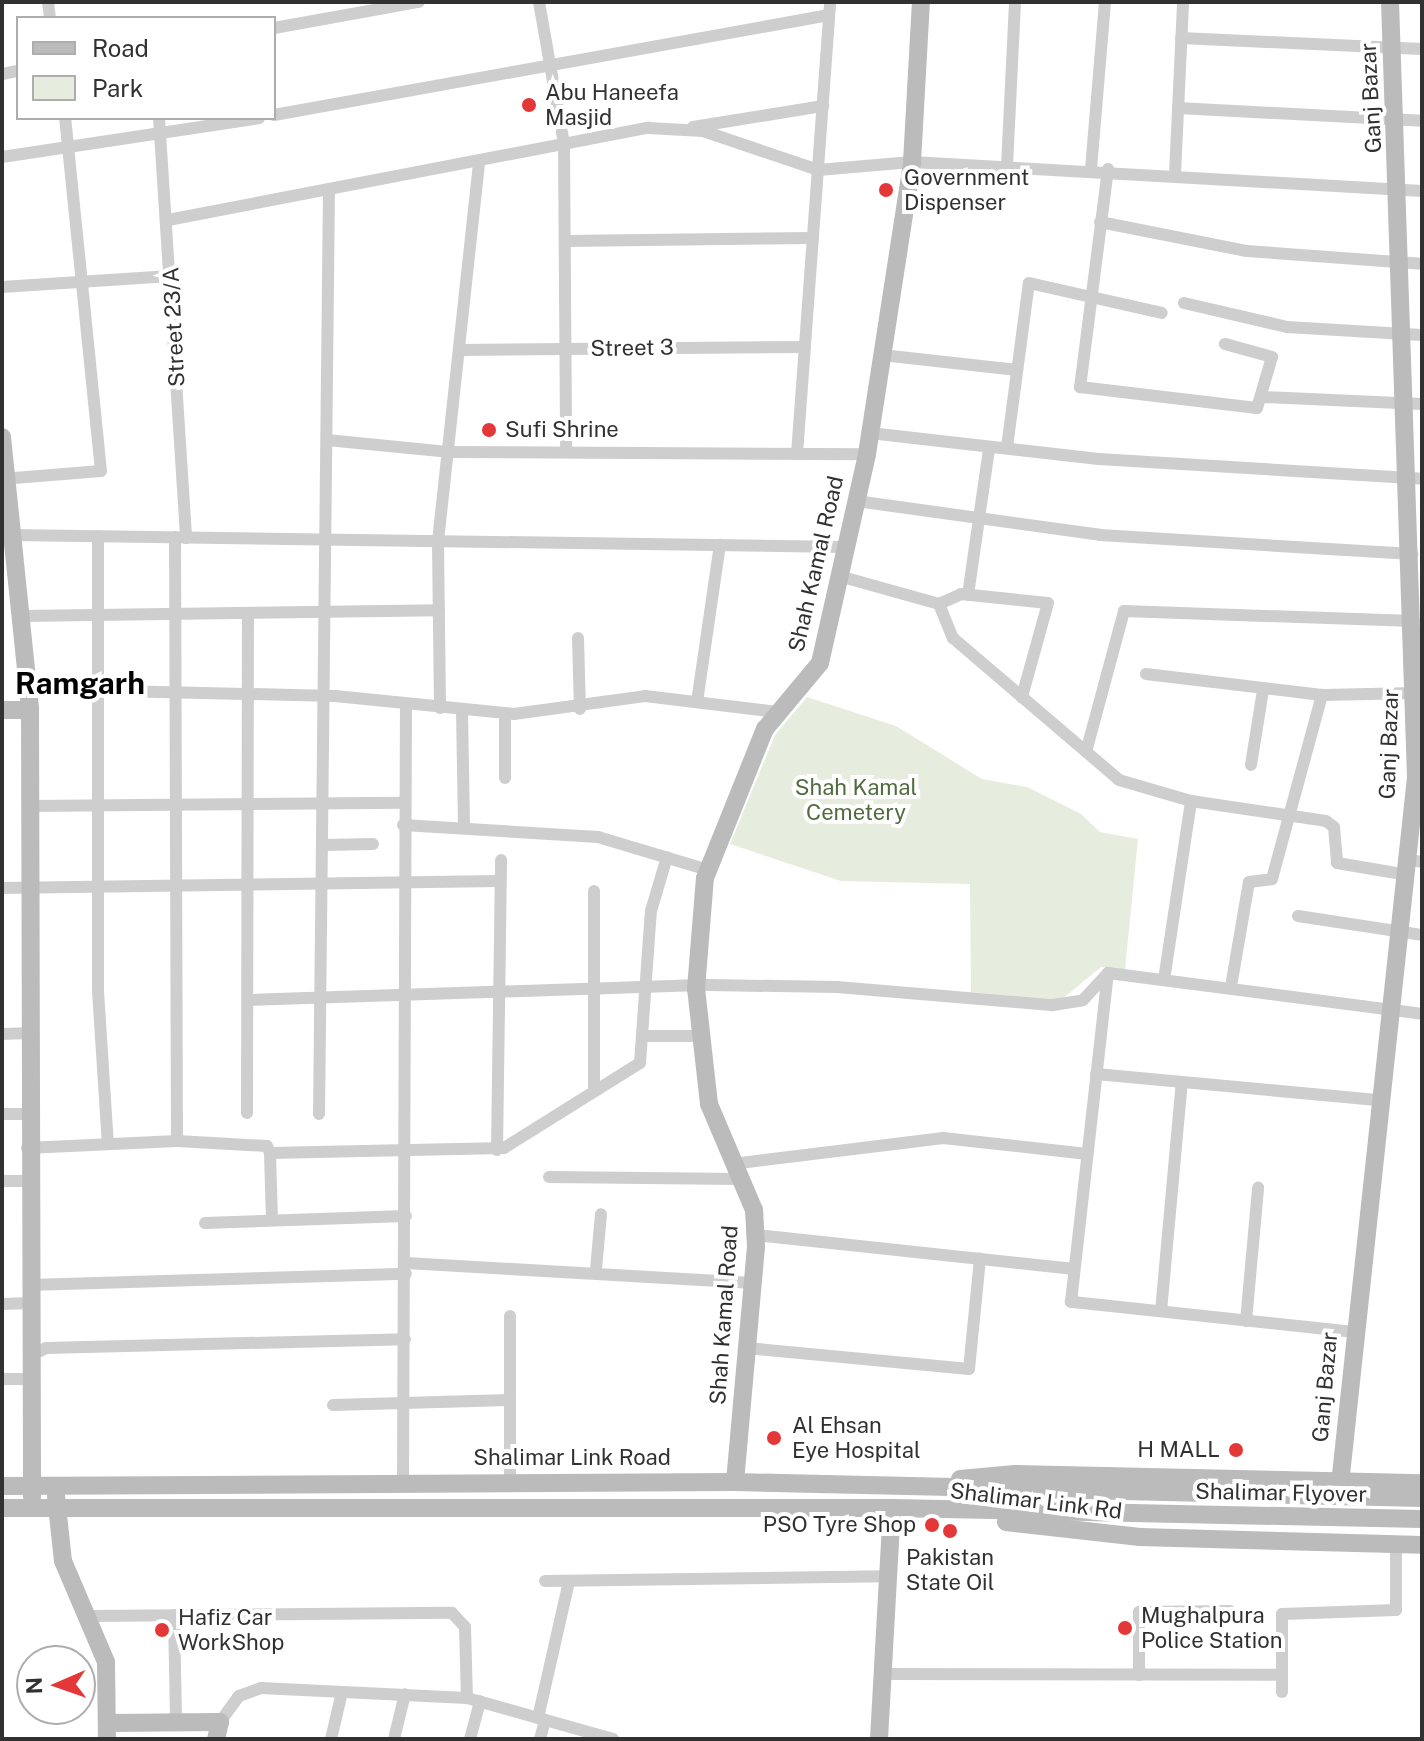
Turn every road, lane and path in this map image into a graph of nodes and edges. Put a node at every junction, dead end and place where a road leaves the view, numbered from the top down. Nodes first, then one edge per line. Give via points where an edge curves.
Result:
1 (419, 2) edge
2 (539, 2) edge
3 (921, 2) edge
4 (1015, 2) edge
5 (1105, 2) edge
6 (1183, 2) edge
7 (1390, 2) edge
8 (830, 8) edge
9 (276, 28) edge
10 (1181, 38) junction
11 (1393, 48) junction
12 (1422, 49) edge
13 (550, 65) junction
14 (823, 106) junction
15 (1178, 108) junction
16 (276, 115) edge
17 (65, 120) edge
18 (159, 120) edge
19 (248, 120) edge
20 (1396, 120) junction
21 (1422, 121) edge
22 (686, 128) junction
23 (158, 136) junction
24 (564, 144) junction
25 (69, 148) junction
26 (2, 157) edge
27 (479, 161) junction
28 (912, 162) junction
29 (1007, 166) junction
30 (1091, 169) junction
31 (1108, 169) junction
32 (818, 170) junction
33 (1175, 174) junction
34 (329, 189) junction
35 (1400, 190) junction
36 (1422, 191) edge
37 (168, 220) junction
38 (1100, 222) junction
39 (813, 238) junction
40 (565, 241) junction
41 (1402, 263) junction
42 (1422, 264) edge
43 (171, 276) junction
44 (82, 282) junction
45 (2, 287) edge
46 (1093, 296) junction
47 (1184, 303) dead end
48 (1162, 313) dead end
49 (1413, 334) edge
50 (1225, 344) dead end
51 (805, 347) junction
52 (565, 349) junction
53 (460, 350) junction
54 (882, 355) junction
55 (1017, 370) junction
56 (1262, 397) junction
57 (1415, 403) edge
58 (870, 433) junction
59 (2, 437) edge
60 (327, 440) junction
61 (1007, 447) junction
62 (989, 449) junction
63 (450, 452) junction
64 (566, 452) junction
65 (797, 454) junction
66 (867, 454) junction
67 (4, 479) edge
68 (1416, 479) edge
69 (856, 501) junction
70 (978, 515) junction
71 (12, 535) junction
72 (98, 536) junction
73 (181, 538) junction
74 (326, 539) junction
75 (438, 541) junction
76 (720, 545) junction
77 (846, 547) junction
78 (1412, 554) junction
79 (9, 574) edge
80 (839, 576) junction
81 (968, 595) junction
82 (1418, 599) edge
83 (939, 604) junction
84 (439, 610) junction
85 (326, 612) junction
86 (248, 613) junction
87 (176, 614) junction
88 (99, 615) junction
89 (21, 616) junction
90 (1414, 621) junction
91 (578, 638) dead end
92 (1418, 672) edge
93 (1146, 674) dead end
94 (29, 689) junction
95 (1263, 690) junction
96 (100, 691) junction
97 (177, 692) junction
98 (1415, 693) junction
99 (249, 694) junction
100 (1322, 695) junction
101 (326, 696) junction
102 (1022, 697) junction
103 (697, 702) junction
104 (406, 704) junction
105 (440, 708) junction
106 (580, 709) junction
107 (2, 710) edge
108 (30, 710) junction
109 (462, 711) junction
110 (778, 712) junction
111 (505, 714) junction
112 (1419, 740) edge
113 (1086, 752) junction
114 (1251, 765) dead end
115 (505, 778) dead end
116 (1418, 797) edge
117 (1191, 801) junction
118 (404, 803) junction
119 (250, 804) junction
120 (326, 804) junction
121 (101, 805) junction
122 (177, 805) junction
123 (29, 806) junction
124 (1291, 817) junction
125 (403, 825) junction
126 (464, 828) junction
127 (373, 844) dead end
128 (325, 845) junction
129 (667, 857) junction
130 (501, 860) dead end
131 (1409, 865) edge
132 (708, 870) junction
133 (500, 881) junction
134 (404, 883) junction
135 (324, 884) junction
136 (251, 885) junction
137 (177, 886) junction
138 (101, 887) junction
139 (2, 888) edge
140 (28, 888) junction
141 (594, 891) dead end
142 (1298, 916) dead end
143 (1395, 931) junction
144 (1422, 935) edge
145 (1108, 973) junction
146 (1164, 980) junction
147 (1232, 981) dead end
148 (696, 989) junction
149 (650, 992) junction
150 (594, 993) junction
151 (496, 994) junction
152 (405, 996) junction
153 (321, 998) junction
154 (249, 1000) junction
155 (1386, 1008) junction
156 (1422, 1014) edge
157 (27, 1033) junction
158 (2, 1034) edge
159 (644, 1036) junction
160 (699, 1036) junction
161 (1096, 1074) junction
162 (1182, 1082) junction
163 (594, 1090) junction
164 (1377, 1100) junction
165 (247, 1113) dead end
166 (2, 1114) edge
167 (26, 1114) junction
168 (319, 1114) dead end
169 (177, 1141) junction
170 (108, 1144) junction
171 (407, 1146) junction
172 (27, 1148) junction
173 (497, 1150) junction
174 (270, 1153) junction
175 (1087, 1154) junction
176 (736, 1171) junction
177 (549, 1177) dead end
178 (2, 1181) edge
179 (28, 1181) junction
180 (1258, 1188) dead end
181 (601, 1214) dead end
182 (406, 1216) junction
183 (272, 1220) junction
184 (205, 1223) dead end
185 (756, 1235) junction
186 (980, 1259) junction
187 (406, 1269) junction
188 (596, 1269) junction
189 (1074, 1269) junction
190 (753, 1283) junction
191 (29, 1294) junction
192 (2, 1304) edge
193 (1161, 1311) junction
194 (510, 1316) dead end
195 (1246, 1321) junction
196 (1354, 1332) junction
197 (405, 1339) junction
198 (747, 1348) junction
199 (29, 1356) junction
200 (2, 1379) edge
201 (29, 1379) junction
202 (509, 1400) junction
203 (404, 1403) junction
204 (333, 1405) dead end
205 (403, 1482) junction
206 (510, 1482) junction
207 (735, 1482) junction
208 (1422, 1483) edge
209 (1340, 1484) junction
210 (31, 1485) junction
211 (55, 1485) junction
212 (2, 1486) edge
213 (893, 1486) junction
214 (1143, 1495) joint
215 (1422, 1498) edge
216 (2, 1508) edge
217 (32, 1508) junction
218 (56, 1508) junction
219 (892, 1508) junction
220 (1140, 1515) joint
221 (1422, 1519) edge
222 (1396, 1545) junction
223 (1422, 1545) edge
224 (886, 1576) junction
225 (545, 1581) dead end
226 (569, 1582) junction
227 (1230, 1611) dead end
228 (174, 1615) junction
229 (92, 1616) junction
230 (882, 1674) junction
231 (1139, 1675) junction
232 (1281, 1675) junction
233 (342, 1692) junction
234 (1282, 1692) dead end
235 (405, 1694) junction
236 (474, 1700) junction
237 (542, 1719) junction
238 (176, 1723) junction
239 (218, 1730) edge
240 (108, 1731) edge
241 (331, 1739) edge
242 (394, 1739) edge
243 (470, 1739) edge
244 (540, 1739) edge
245 (613, 1739) edge
246 (879, 1739) edge

1 - 9 street
2 - 13 street
3 - 28 street, Shah Kamal Road
4 - 29 street
5 - 30 street
6 - 10 street
7 - 11 street, Ganj Bazar
8 - 13 street
8 - 14 street
10 - 11 street
10 - 15 street
11 - 12 street
11 - 20 street, Ganj Bazar
13 - 16 street
13 - 24 street
14 - 22 street
14 - 32 street
15 - 20 street
15 - 33 street
17 - 25 street
18 - 23 street, Street 23/A
19 - 23 street
20 - 21 street
20 - 35 street, Ganj Bazar
22 - 24 street
22 - 32 street
23 - 25 street
23 - 37 street, Street 23/A
24 - 27 street
24 - 40 street
25 - 26 street
25 - 44 street
27 - 34 street
27 - 53 street
28 - 29 street
28 - 32 street
28 - 54 street, Shah Kamal Road
29 - 30 street
30 - 31 street
31 - 33 street
31 - 38 street
32 - 39 street
33 - 35 street
34 - 37 street
34 - 60 street
35 - 36 street
35 - 41 street, Ganj Bazar
37 - 43 street, Street 23/A
38 - 41 street via 1247,251
38 - 46 street
39 - 40 street
39 - 51 street
40 - 52 street
41 - 42 street
41 - 49 street, Ganj Bazar
43 - 44 street
43 - 73 street, Street 23/A
44 - 45 street
44 - 67 street via 101,471
46 - 48 street
46 - 55 street via 1029,283
46 - 56 street via 1080,387 1257,408
47 - 49 street via 1287,327
49 - 57 street, Ganj Bazar
50 - 56 street via 1272,357
51 - 52 street, Street 3
51 - 65 street
52 - 53 street, Street 3
52 - 64 street
53 - 63 street
54 - 55 street
54 - 58 street, Shah Kamal Road
55 - 61 street
56 - 57 street
57 - 68 street, Ganj Bazar
58 - 62 street
58 - 66 street, Shah Kamal Road
59 - 67 street
60 - 63 street
60 - 74 street
61 - 62 street
61 - 68 street
62 - 70 street
63 - 64 street
63 - 75 street
64 - 65 street
65 - 66 street
66 - 69 street, Shah Kamal Road
67 - 71 street
68 - 78 street, Ganj Bazar
69 - 70 street
69 - 77 street, Shah Kamal Road
70 - 78 street via 1100,535
70 - 81 street
71 - 72 street
71 - 79 street
72 - 73 street
72 - 88 street
73 - 74 street
73 - 87 street, Street 23/A
74 - 75 street
74 - 85 street
75 - 76 street
75 - 84 street
76 - 77 street
76 - 103 street
77 - 80 street, Shah Kamal Road
78 - 82 street, Ganj Bazar
79 - 89 street
80 - 83 street
80 - 110 street, Shah Kamal Road via 820,663
81 - 83 street
81 - 102 street via 1048,603
82 - 90 street, Ganj Bazar
83 - 102 street via 953,638
84 - 85 street
84 - 105 street
85 - 86 street
85 - 101 street
86 - 87 street
86 - 99 street
87 - 88 street
87 - 97 street, Street 23/A
88 - 89 street
88 - 96 street
89 - 94 street
90 - 92 street, Ganj Bazar
90 - 113 street via 1124,611
91 - 106 street
92 - 98 street, Ganj Bazar
93 - 95 street
94 - 96 street
94 - 108 street
95 - 100 street
95 - 114 street
96 - 97 street
96 - 121 street
97 - 99 street
97 - 122 street, Street 23/A
98 - 100 street
98 - 112 street, Ganj Bazar
99 - 101 street
99 - 119 street
100 - 124 street
101 - 104 street
101 - 120 street
102 - 113 street
103 - 106 street via 645,696
103 - 110 street
104 - 105 street
104 - 118 street
105 - 109 street
106 - 111 street
107 - 108 street
108 - 123 street
109 - 111 street
109 - 126 street
110 - 132 street, Shah Kamal Road
111 - 115 street
112 - 116 street, Ganj Bazar
113 - 117 street via 1119,780
116 - 131 street, Ganj Bazar
117 - 124 street
117 - 146 street
118 - 120 street
118 - 125 street
119 - 120 street
119 - 122 street
119 - 136 street
120 - 128 street
121 - 122 street
121 - 123 street
121 - 138 street
122 - 137 street, Street 23/A
123 - 140 street
124 - 131 street via 1332,823 1337,863
124 - 147 street via 1272,879 1249,882
125 - 126 street
125 - 134 street
126 - 129 street via 598,837
127 - 128 street
128 - 135 street
129 - 132 street
129 - 149 street via 651,911
130 - 133 street
131 - 143 street, Ganj Bazar
132 - 148 street, Shah Kamal Road
133 - 134 street
133 - 151 street
134 - 135 street
134 - 152 street
135 - 136 street
135 - 153 street
136 - 137 street
136 - 154 street
137 - 138 street
137 - 169 street, Street 23/A
138 - 140 street
138 - 170 street via 98,991
139 - 140 street
140 - 157 street
141 - 150 street
142 - 143 street
143 - 144 street
143 - 155 street, Ganj Bazar
145 - 146 street
145 - 148 street via 1083,1000 1053,1005 837,987
145 - 161 street
146 - 155 street
148 - 149 street
148 - 160 street, Shah Kamal Road
149 - 150 street
149 - 159 street
150 - 151 street
150 - 163 street
151 - 152 street
151 - 173 street
152 - 153 street
152 - 171 street
153 - 154 street
153 - 168 street
154 - 165 street
155 - 156 street
155 - 164 street, Ganj Bazar
157 - 158 street
157 - 167 street
159 - 160 street
159 - 163 street via 636,1068
160 - 176 street, Shah Kamal Road via 709,1104
161 - 162 street
161 - 175 street
162 - 164 street
162 - 193 street
163 - 173 street
164 - 196 street, Ganj Bazar
166 - 167 street
167 - 172 street
169 - 170 street
169 - 174 street via 267,1146
170 - 172 street
171 - 173 street
171 - 174 street
171 - 182 street
172 - 179 street
174 - 183 street
175 - 176 street via 943,1138
175 - 189 street
176 - 177 street
176 - 185 street, Shah Kamal Road
178 - 179 street
179 - 191 street
180 - 195 street
181 - 188 street
182 - 183 street
182 - 187 street
183 - 184 street
185 - 186 street
185 - 190 street, Shah Kamal Road
186 - 189 street
186 - 198 street via 969,1369
187 - 188 street
187 - 191 street
187 - 197 street
188 - 190 street
189 - 193 street via 1071,1302
190 - 198 street, Shah Kamal Road
191 - 192 street
191 - 199 street
193 - 195 street
194 - 202 street
195 - 196 street
196 - 209 street, Ganj Bazar
197 - 199 street via 46,1348
197 - 203 street
198 - 207 street, Shah Kamal Road
199 - 201 street
200 - 201 street
201 - 210 street
202 - 203 street
202 - 206 street
203 - 204 street
203 - 205 street
205 - 206 street, Shalimar Link Road
205 - 211 street, Shalimar Link Road
206 - 207 street, Shalimar Link Road
207 - 213 street, Shalimar Link Road
208 - 209 street, Shalimar Link Rd
209 - 213 street, Shalimar Link Rd via 1015,1474
210 - 211 street, Shalimar Link Road
210 - 212 street, Shalimar Link Road
210 - 217 street
211 - 218 street
213 - 214 street, Shalimar Link Road
214 - 215 street, Shalimar Flyover
216 - 217 street
217 - 218 street
218 - 219 street
218 - 229 street via 63,1561
219 - 220 street, Shalimar Link Rd
219 - 222 street, Shalimar Link Rd via 1140,1537
219 - 224 street
220 - 221 street, Shalimar Flyover
222 - 223 street, Shalimar Link Rd
222 - 232 street via 1396,1610 1282,1614
224 - 226 street
224 - 230 street
225 - 226 street
226 - 237 street
227 - 231 street via 1139,1612
228 - 229 street
228 - 236 street via 452,1613 465,1627
228 - 238 street
229 - 240 street via 106,1662
230 - 231 street
230 - 246 street
231 - 232 street
232 - 234 street
233 - 235 street
233 - 239 street via 261,1688 239,1696
233 - 241 street
235 - 236 street
235 - 242 street
236 - 237 street
236 - 243 street
237 - 244 street
237 - 245 street
238 - 239 street
238 - 240 street

